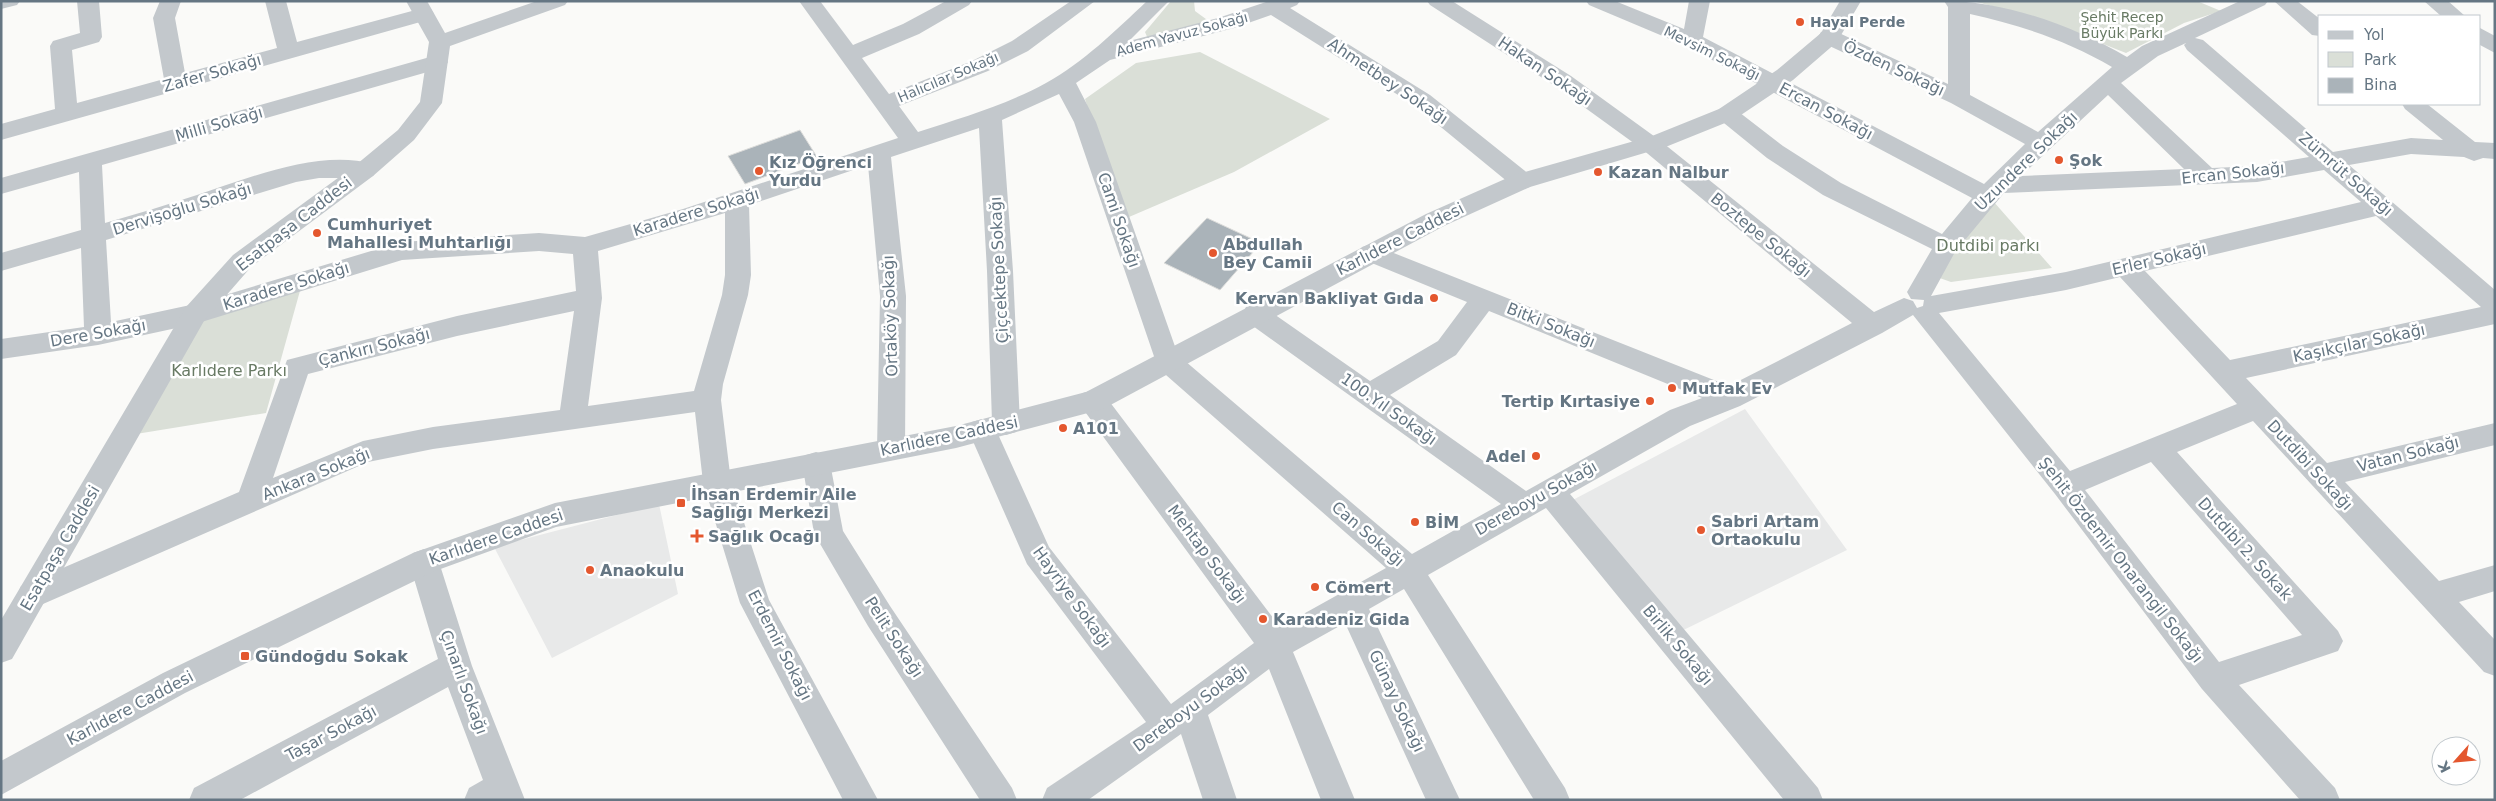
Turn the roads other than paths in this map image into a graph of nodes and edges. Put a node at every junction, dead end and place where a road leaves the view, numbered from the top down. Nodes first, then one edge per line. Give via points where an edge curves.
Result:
1 (10, 1) edge
2 (88, 1) edge
3 (171, 1) edge
4 (275, 1) edge
5 (558, 1) edge
6 (809, 1) edge
7 (962, 1) edge
8 (1085, 1) edge
9 (1159, 1) edge
10 (1437, 1) edge
11 (1700, 1) edge
12 (1851, 1) edge
13 (2258, 1) edge
14 (2284, 1) edge
15 (2434, 1) edge
16 (1600, 2) edge
17 (1, 3) edge
18 (1956, 3) edge
19 (1281, 4) edge
20 (2228, 5) edge
21 (420, 7) edge
22 (2453, 15) edge
23 (2318, 28) edge
24 (2481, 36) edge
25 (1829, 37) junction
26 (1692, 40) junction
27 (2195, 45) junction
28 (2495, 46) edge
29 (289, 51) junction
30 (438, 52) junction
31 (849, 55) junction
32 (1102, 55) junction
33 (2128, 67) junction
34 (1064, 81) junction
35 (176, 83) junction
36 (1771, 83) junction
37 (2108, 83) junction
38 (1959, 98) junction
39 (886, 103) junction
40 (2414, 105) edge
41 (67, 114) junction
42 (1727, 114) junction
43 (990, 116) junction
44 (1, 132) edge
45 (913, 142) junction
46 (2040, 143) junction
47 (1650, 144) junction
48 (2471, 150) junction
49 (2495, 151) edge
50 (879, 153) junction
51 (2329, 160) junction
52 (90, 161) junction
53 (2495, 168) edge
54 (365, 170) junction
55 (2207, 177) junction
56 (1522, 180) junction
57 (1, 186) edge
58 (1993, 190) junction
59 (737, 200) junction
60 (2382, 206) junction
61 (94, 236) junction
62 (585, 246) junction
63 (1946, 246) junction
64 (1371, 253) junction
65 (1, 262) edge
66 (2126, 267) junction
67 (589, 298) junction
68 (1485, 298) junction
69 (1921, 305) junction
70 (2495, 305) edge
71 (194, 314) junction
72 (1255, 314) junction
73 (2495, 314) edge
74 (1873, 326) junction
75 (98, 335) junction
76 (1, 349) edge
77 (1167, 361) junction
78 (2224, 372) junction
79 (1369, 395) junction
80 (1730, 398) junction
81 (707, 400) junction
82 (1093, 401) junction
83 (2258, 408) junction
84 (572, 419) junction
85 (994, 427) junction
86 (2495, 434) edge
87 (2156, 448) junction
88 (891, 449) junction
89 (816, 463) junction
90 (2321, 476) junction
91 (717, 482) junction
92 (2065, 486) junction
93 (1537, 498) junction
94 (251, 501) junction
95 (424, 562) junction
96 (1408, 569) junction
97 (2495, 578) edge
98 (32, 595) junction
99 (2432, 596) junction
100 (1351, 603) junction
101 (1274, 646) junction
102 (1, 649) edge
103 (2495, 662) edge
104 (456, 666) junction
105 (2213, 679) junction
106 (1178, 716) junction
107 (1, 779) edge
108 (497, 796) edge
109 (206, 800) edge
110 (861, 800) edge
111 (1000, 800) edge
112 (1059, 800) edge
113 (1220, 800) edge
114 (1338, 800) edge
115 (1443, 800) edge
116 (1553, 800) edge
117 (1806, 800) edge
118 (2323, 800) edge

1 - 17 street
2 - 41 street via 91,36 61,46
3 - 35 street via 164,18
4 - 29 street
5 - 30 street
6 - 31 street
7 - 31 street via 911,29
8 - 39 street, Halıcılar Sokağı via 1020,46 980,66
9 - 32 street, Karadere Sokağı
10 - 47 street, Hakan Sokağı via 1563,81
11 - 26 street
12 - 25 street, Karlıdere Caddesi
13 - 20 street, Uzundere Sokağı
14 - 23 street
15 - 22 street
16 - 26 street, Mevsim Sokağı
18 - 33 street via 2028,20 2098,48
18 - 38 street, Özden Sokağı
19 - 32 street, Adem Yavuz Sokağı via 1226,23
19 - 56 street, Ahmetbey Sokağı via 1422,100
20 - 27 street, Uzundere Sokağı
20 - 33 street, Uzundere Sokağı
21 - 29 street, Zafer Sokağı
21 - 30 street
24 - 28 street
25 - 36 street, Karlıdere Caddesi
25 - 38 street, Özden Sokağı
26 - 36 street, Mevsim Sokağı
27 - 33 street, Uzundere Sokağı
27 - 51 street, Zümrüt Sokağı
29 - 35 street, Zafer Sokağı
30 - 52 street, Milli Sokağı
30 - 54 street, Esatpaşa Caddesi via 431,103 406,135
31 - 39 street
32 - 34 street, Karadere Sokağı
33 - 37 street, Uzundere Sokağı
34 - 43 street, Karadere Sokağı
34 - 77 street, Cami Sokağı via 1085,122
35 - 41 street, Zafer Sokağı
36 - 42 street, Karlıdere Caddesi
36 - 58 street, Ercan Sokağı
37 - 46 street, Uzundere Sokağı
37 - 55 street
38 - 46 street, Özden Sokağı
39 - 45 street
40 - 48 street
41 - 44 street, Zafer Sokağı
42 - 47 street, Karlıdere Caddesi
42 - 63 street via 1775,152 1832,188
43 - 45 street, Karadere Sokağı
43 - 85 street, Çiçcektepe Sokağı via 1000,271
45 - 50 street, Karadere Sokağı
46 - 58 street, Uzundere Sokağı
47 - 56 street, Karlıdere Caddesi
47 - 74 street, Boztepe Sokağı
48 - 49 street, Ercan Sokağı
48 - 51 street, Ercan Sokağı via 2411,146
48 - 53 street
50 - 59 street, Karadere Sokağı
50 - 88 street, Ortaköy Sokağı via 893,296
51 - 55 street, Ercan Sokağı via 2257,174
51 - 60 street, Zümrüt Sokağı
52 - 57 street, Milli Sokağı
52 - 61 street
54 - 61 street, Dervişoğlu Sokağı via 332,168 294,174
54 - 71 street, Esatpaşa Caddesi via 242,261
55 - 58 street, Ercan Sokağı
56 - 64 street, Karlıdere Caddesi
58 - 63 street, Uzundere Sokağı
59 - 62 street, Karadere Sokağı
59 - 81 street, Erdemir Sokağı via 737,281
60 - 66 street, Erler Sokağı
60 - 70 street, Zümrüt Sokağı
61 - 65 street, Dervişoğlu Sokağı
61 - 75 street
62 - 67 street
62 - 71 street, Karadere Sokağı via 539,242 401,251
63 - 69 street, Uzundere Sokağı
64 - 68 street, Bitki Sokağı
64 - 72 street, Karlıdere Caddesi
66 - 69 street, Erler Sokağı via 2066,281
66 - 78 street, Dutdibi Sokağı
67 - 84 street
67 - 94 street, Çankırı Sokağı via 457,326 297,367
68 - 79 street via 1447,348
68 - 80 street, Bitki Sokağı
69 - 74 street, Dereboyu Sokağı
69 - 92 street, Şehit Özdemir Onarangil Sokağı
71 - 75 street, Dere Sokağı
71 - 98 street, Esatpaşa Caddesi
72 - 77 street, Karlıdere Caddesi
72 - 79 street, 100.Yıl Sokağı
73 - 78 street, Kaşıkçılar Sokağı
74 - 80 street, Dereboyu Sokağı
75 - 76 street, Dere Sokağı
77 - 82 street, Karlıdere Caddesi
77 - 96 street, Can Sokağı
78 - 83 street, Dutdibi Sokağı
79 - 93 street, 100.Yıl Sokağı
80 - 93 street, Dereboyu Sokağı via 1680,418
81 - 84 street, Ankara Sokağı
81 - 91 street, Erdemir Sokağı
82 - 85 street, Karlıdere Caddesi
82 - 101 street, Mehtap Sokağı
83 - 87 street
83 - 90 street, Dutdibi Sokağı
84 - 94 street, Ankara Sokağı via 433,438 363,452
85 - 88 street, Karlıdere Caddesi
85 - 106 street, Hayriye Sokağı via 1038,555
86 - 90 street, Vatan Sokağı
87 - 92 street
87 - 105 street, Dutdibi 2. Sokak via 2327,641
88 - 89 street, Karlıdere Caddesi
89 - 91 street, Karlıdere Caddesi
89 - 111 street, Pelit Sokağı via 829,533 879,616
90 - 99 street, Dutdibi Sokağı
91 - 95 street, Karlıdere Caddesi via 554,515
91 - 110 street, Erdemir Sokağı via 754,603
92 - 105 street, Şehit Özdemir Onarangil Sokağı
93 - 96 street, Dereboyu Sokağı
93 - 117 street, Birlik Sokağı
94 - 98 street, Ankara Sokağı
95 - 104 street, Çınarlı Sokağı
95 - 107 street, Karlıdere Caddesi via 174,683
96 - 100 street, Dereboyu Sokağı
96 - 116 street, Can Sokağı
97 - 99 street
98 - 102 street, Esatpaşa Caddesi
99 - 103 street, Dutdibi Sokağı
100 - 101 street, Dereboyu Sokağı
100 - 115 street, Günay Sokağı
101 - 106 street, Dereboyu Sokağı
101 - 114 street, Mehtap Sokağı
104 - 108 street, Çınarlı Sokağı
104 - 109 street, Taşar Sokağı
105 - 118 street, Şehit Özdemir Onarangil Sokağı
106 - 112 street, Dereboyu Sokağı
106 - 113 street, Hayriye Sokağı

